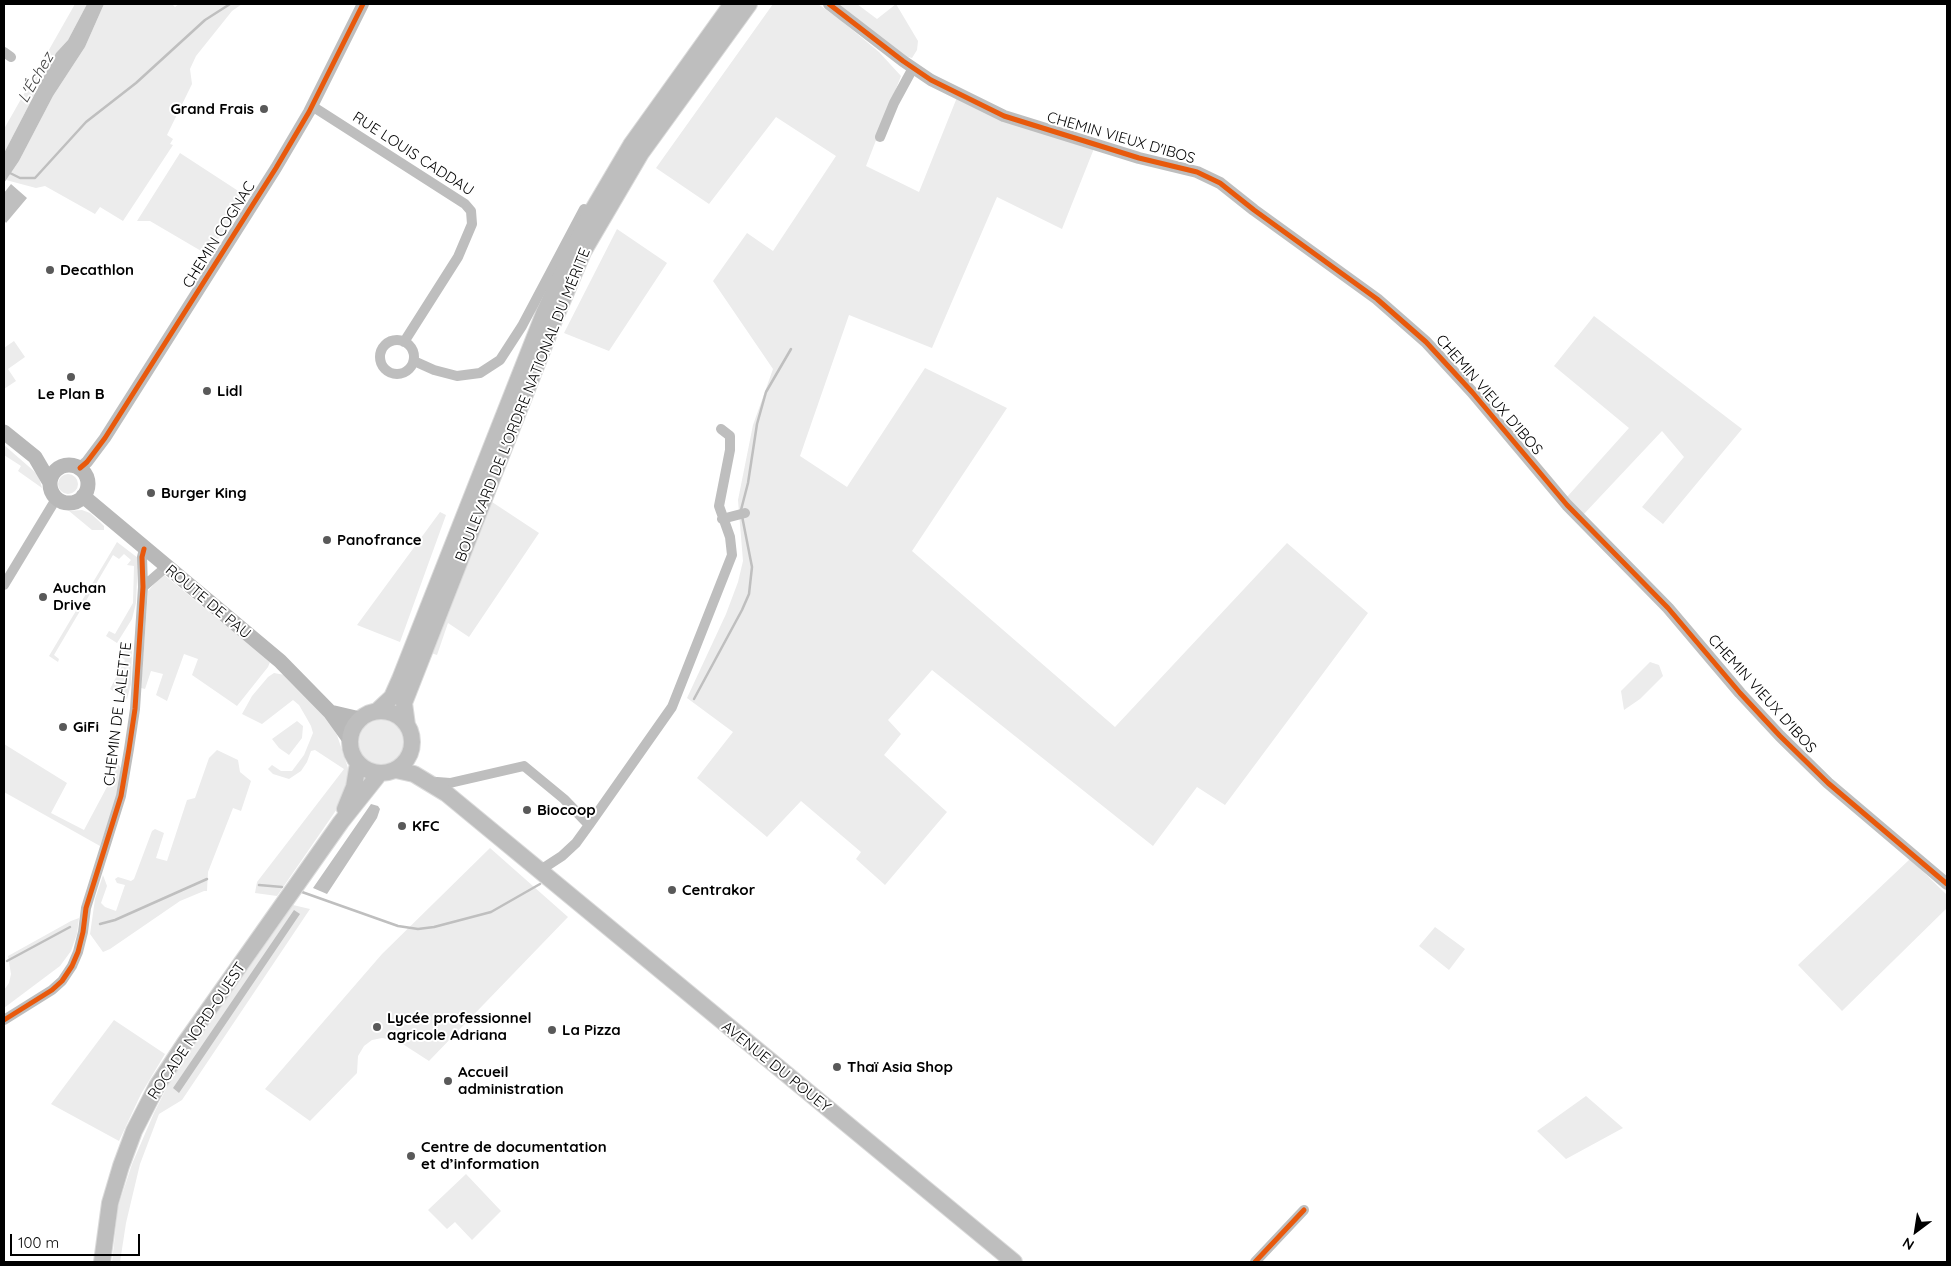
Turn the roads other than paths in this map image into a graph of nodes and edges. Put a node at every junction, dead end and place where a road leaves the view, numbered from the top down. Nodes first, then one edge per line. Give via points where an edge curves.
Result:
1 (363, 4) edge
2 (732, 4) edge
3 (749, 4) edge
4 (829, 4) edge
5 (912, 68) junction
6 (312, 106) junction
7 (880, 138) dead end
8 (631, 145) junction
9 (404, 342) junction
10 (414, 361) junction
11 (721, 429) dead end
12 (4, 432) edge
13 (36, 458) junction
14 (61, 466) junction
15 (80, 468) junction
16 (49, 481) junction
17 (83, 496) junction
18 (56, 499) junction
19 (743, 514) dead end
20 (722, 519) junction
21 (144, 549) junction
22 (166, 567) junction
23 (4, 585) edge
24 (143, 587) junction
25 (377, 711) junction
26 (330, 712) junction
27 (360, 719) junction
28 (407, 724) junction
29 (350, 740) junction
30 (411, 750) junction
31 (358, 764) junction
32 (388, 771) junction
33 (442, 788) junction
34 (341, 822) junction
35 (589, 825) junction
36 (539, 871) junction
37 (1947, 884) edge
38 (4, 1020) edge
39 (1304, 1210) dead end
40 (102, 1262) edge
41 (1014, 1262) edge
42 (1255, 1262) edge

1 - 6 street, CHEMIN COGNAC
2 - 8 main road, BOULEVARD DE L'ORDRE NATIONAL DU MÉRITE
3 - 28 main road, BOULEVARD DE L'ORDRE NATIONAL DU MÉRITE via 641,153 583,252 404,703
4 - 5 street, CHEMIN VIEUX D'IBOS
5 - 7 street
5 - 37 street, CHEMIN VIEUX D'IBOS via 1004,116 1139,158 1197,172 1220,183 1376,299 1426,342 1465,384 1567,505 1668,608 1762,718 1842,795
6 - 9 street, RUE LOUIS CADDAU via 472,211 472,224 458,257
6 - 15 street, CHEMIN COGNAC via 105,438
8 - 10 street via 615,161 583,210 522,326 500,360 480,373 457,376
8 - 25 main road, BOULEVARD DE L'ORDRE NATIONAL DU MÉRITE via 588,218 544,311 400,679 392,697
9 - 10 street via 412,350
9 - 10 street via 393,341 384,347 380,357 383,367 392,373 402,373
11 - 20 street via 730,436 719,506
12 - 13 main road
13 - 14 main road
13 - 16 main road
14 - 15 main road
14 - 16 main road via 51,474
15 - 17 main road via 88,485
16 - 18 main road
17 - 18 main road via 67,503
17 - 21 main road, ROUTE DE PAU
18 - 23 street
19 - 20 street
20 - 35 street via 730,537 732,556 672,708
21 - 22 main road, ROUTE DE PAU
21 - 24 street, CHEMIN DE LALETTE
22 - 24 street
22 - 26 main road, ROUTE DE PAU via 280,661
24 - 38 street, CHEMIN DE LALETTE via 135,709 121,796 86,908 78,952 62,982
25 - 27 main road
25 - 28 main road via 394,714
26 - 27 main road
26 - 29 main road, ROUTE DE PAU
27 - 29 main road via 351,732
28 - 30 main road
29 - 31 main road, ROUTE DE PAU
30 - 32 main road via 403,765
30 - 33 main road via 418,763
31 - 32 main road via 372,772
31 - 34 main road, ROCADE NORD-OUEST via 354,787
32 - 33 main road via 414,774
32 - 34 main road, ROCADE NORD-OUEST
33 - 35 street via 450,783 524,766
33 - 36 main road
34 - 40 main road, ROCADE NORD-OUEST via 157,1086 134,1131 121,1166 110,1203
35 - 36 street via 569,849
36 - 41 main road, AVENUE DU POUEY
39 - 42 street

